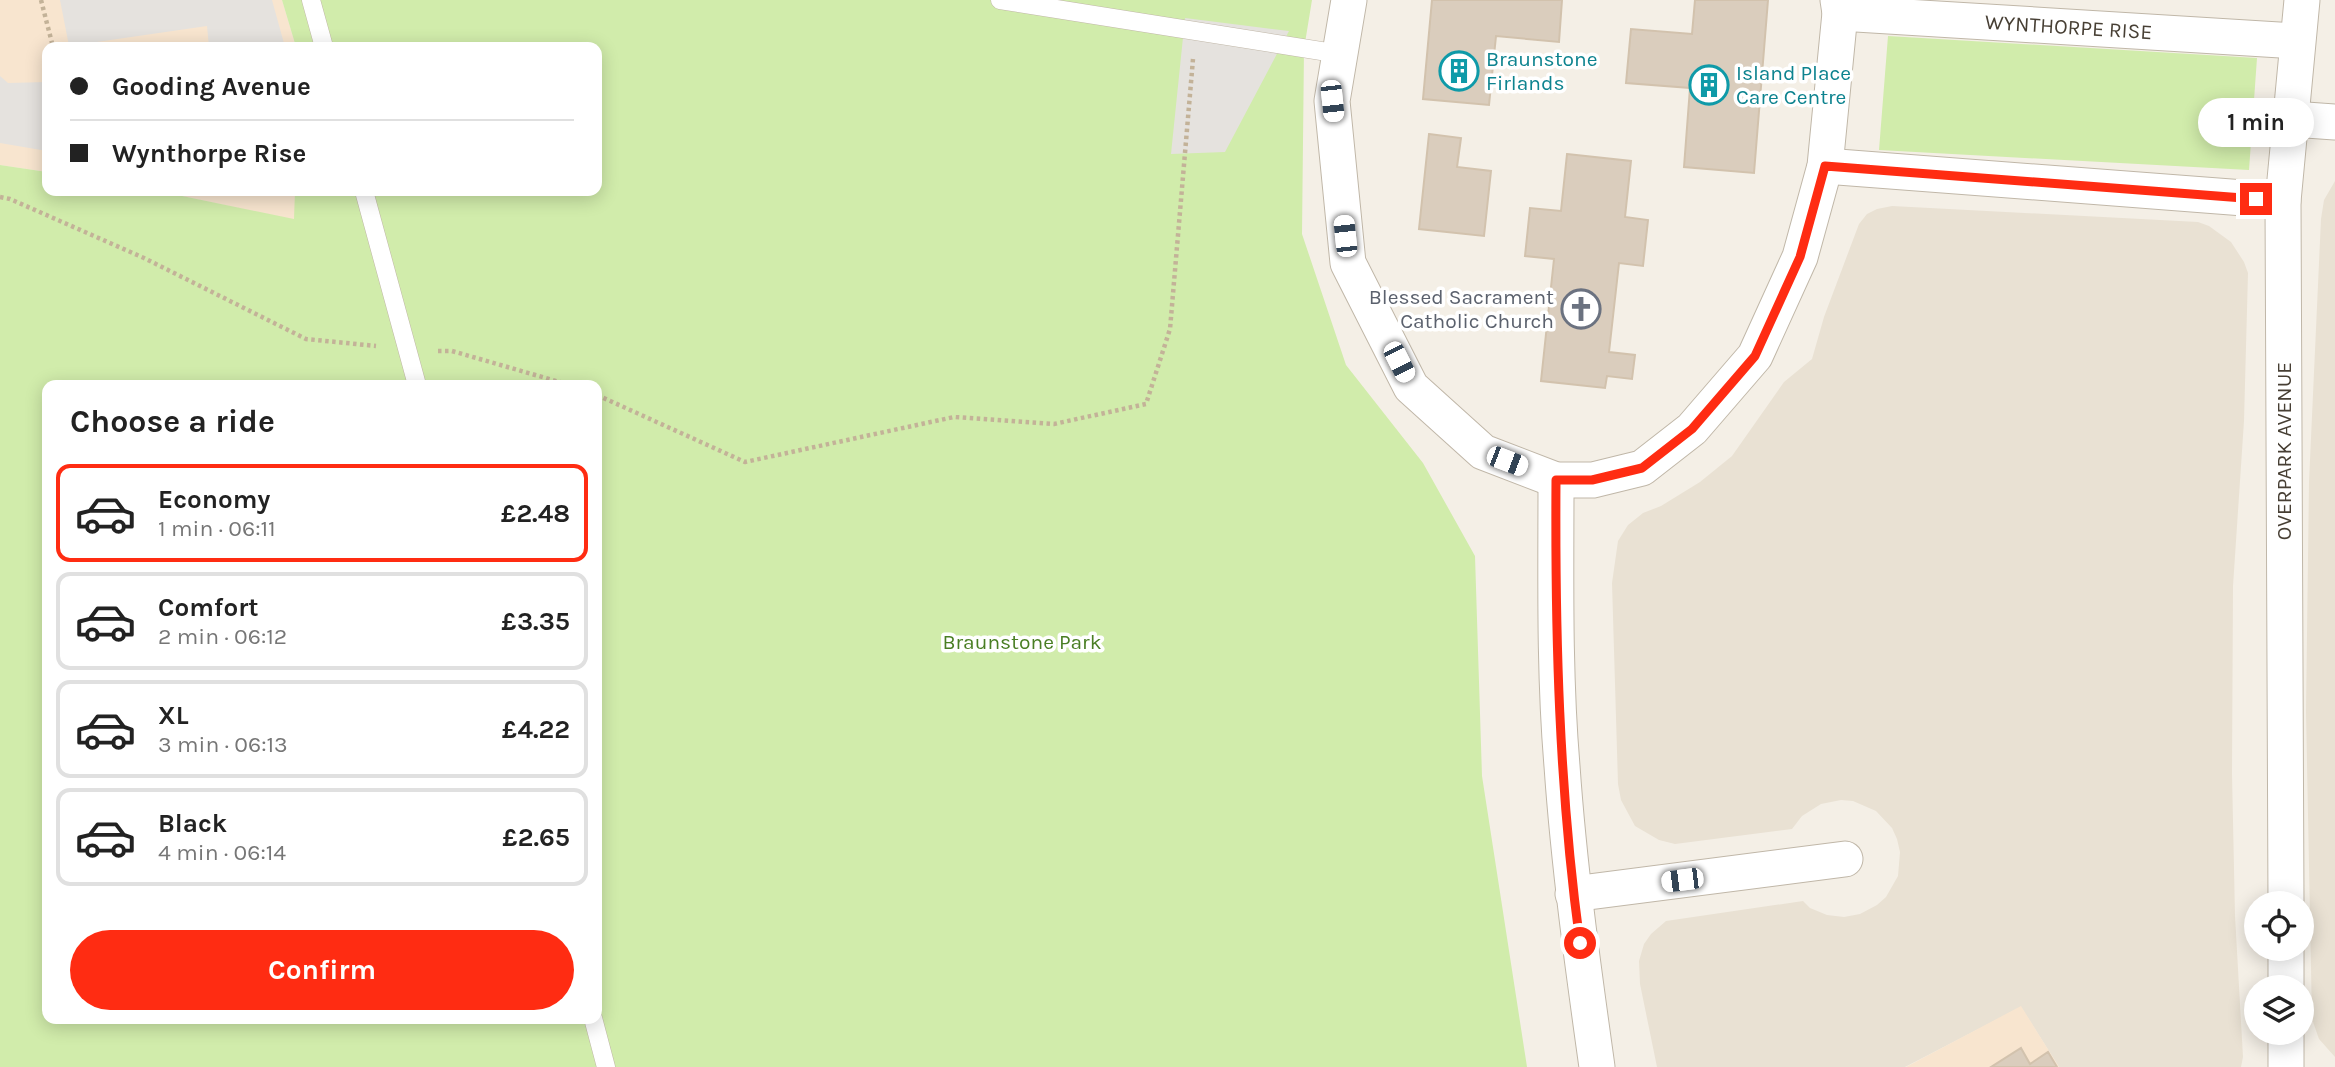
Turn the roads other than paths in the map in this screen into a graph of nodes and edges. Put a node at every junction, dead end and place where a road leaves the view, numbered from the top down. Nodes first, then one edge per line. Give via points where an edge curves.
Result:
1 (311, 0) edge
2 (1000, 0) edge
3 (1349, 0) edge
4 (2302, 0) edge
5 (1839, 7) edge
6 (2298, 41) junction
7 (323, 42) edge
8 (1340, 54) junction
9 (2292, 119) junction
10 (2335, 121) edge
11 (1825, 166) junction
12 (365, 196) edge
13 (2283, 201) junction
14 (416, 380) edge
15 (1556, 480) junction
16 (1845, 859) dead end
17 (2286, 891) edge
18 (1573, 894) junction
19 (595, 1024) edge
20 (2286, 1045) edge
21 (606, 1067) edge
22 (1597, 1067) edge
23 (2286, 1067) edge

1 - 7 lane
2 - 8 lane
3 - 8 street
4 - 6 street, OVERPARK AVENUE
5 - 6 street, WYNTHORPE RISE
5 - 11 street
6 - 9 street, OVERPARK AVENUE
8 - 15 street via 1332,101 1348,263 1411,387 1483,452
9 - 10 street
9 - 13 street, OVERPARK AVENUE
11 - 13 street
11 - 15 street via 1800,257 1755,356 1692,429 1642,468 1592,480
12 - 14 lane
13 - 17 street, OVERPARK AVENUE
15 - 18 street via 1555,626
16 - 18 street
18 - 22 street
19 - 21 lane
20 - 23 street

